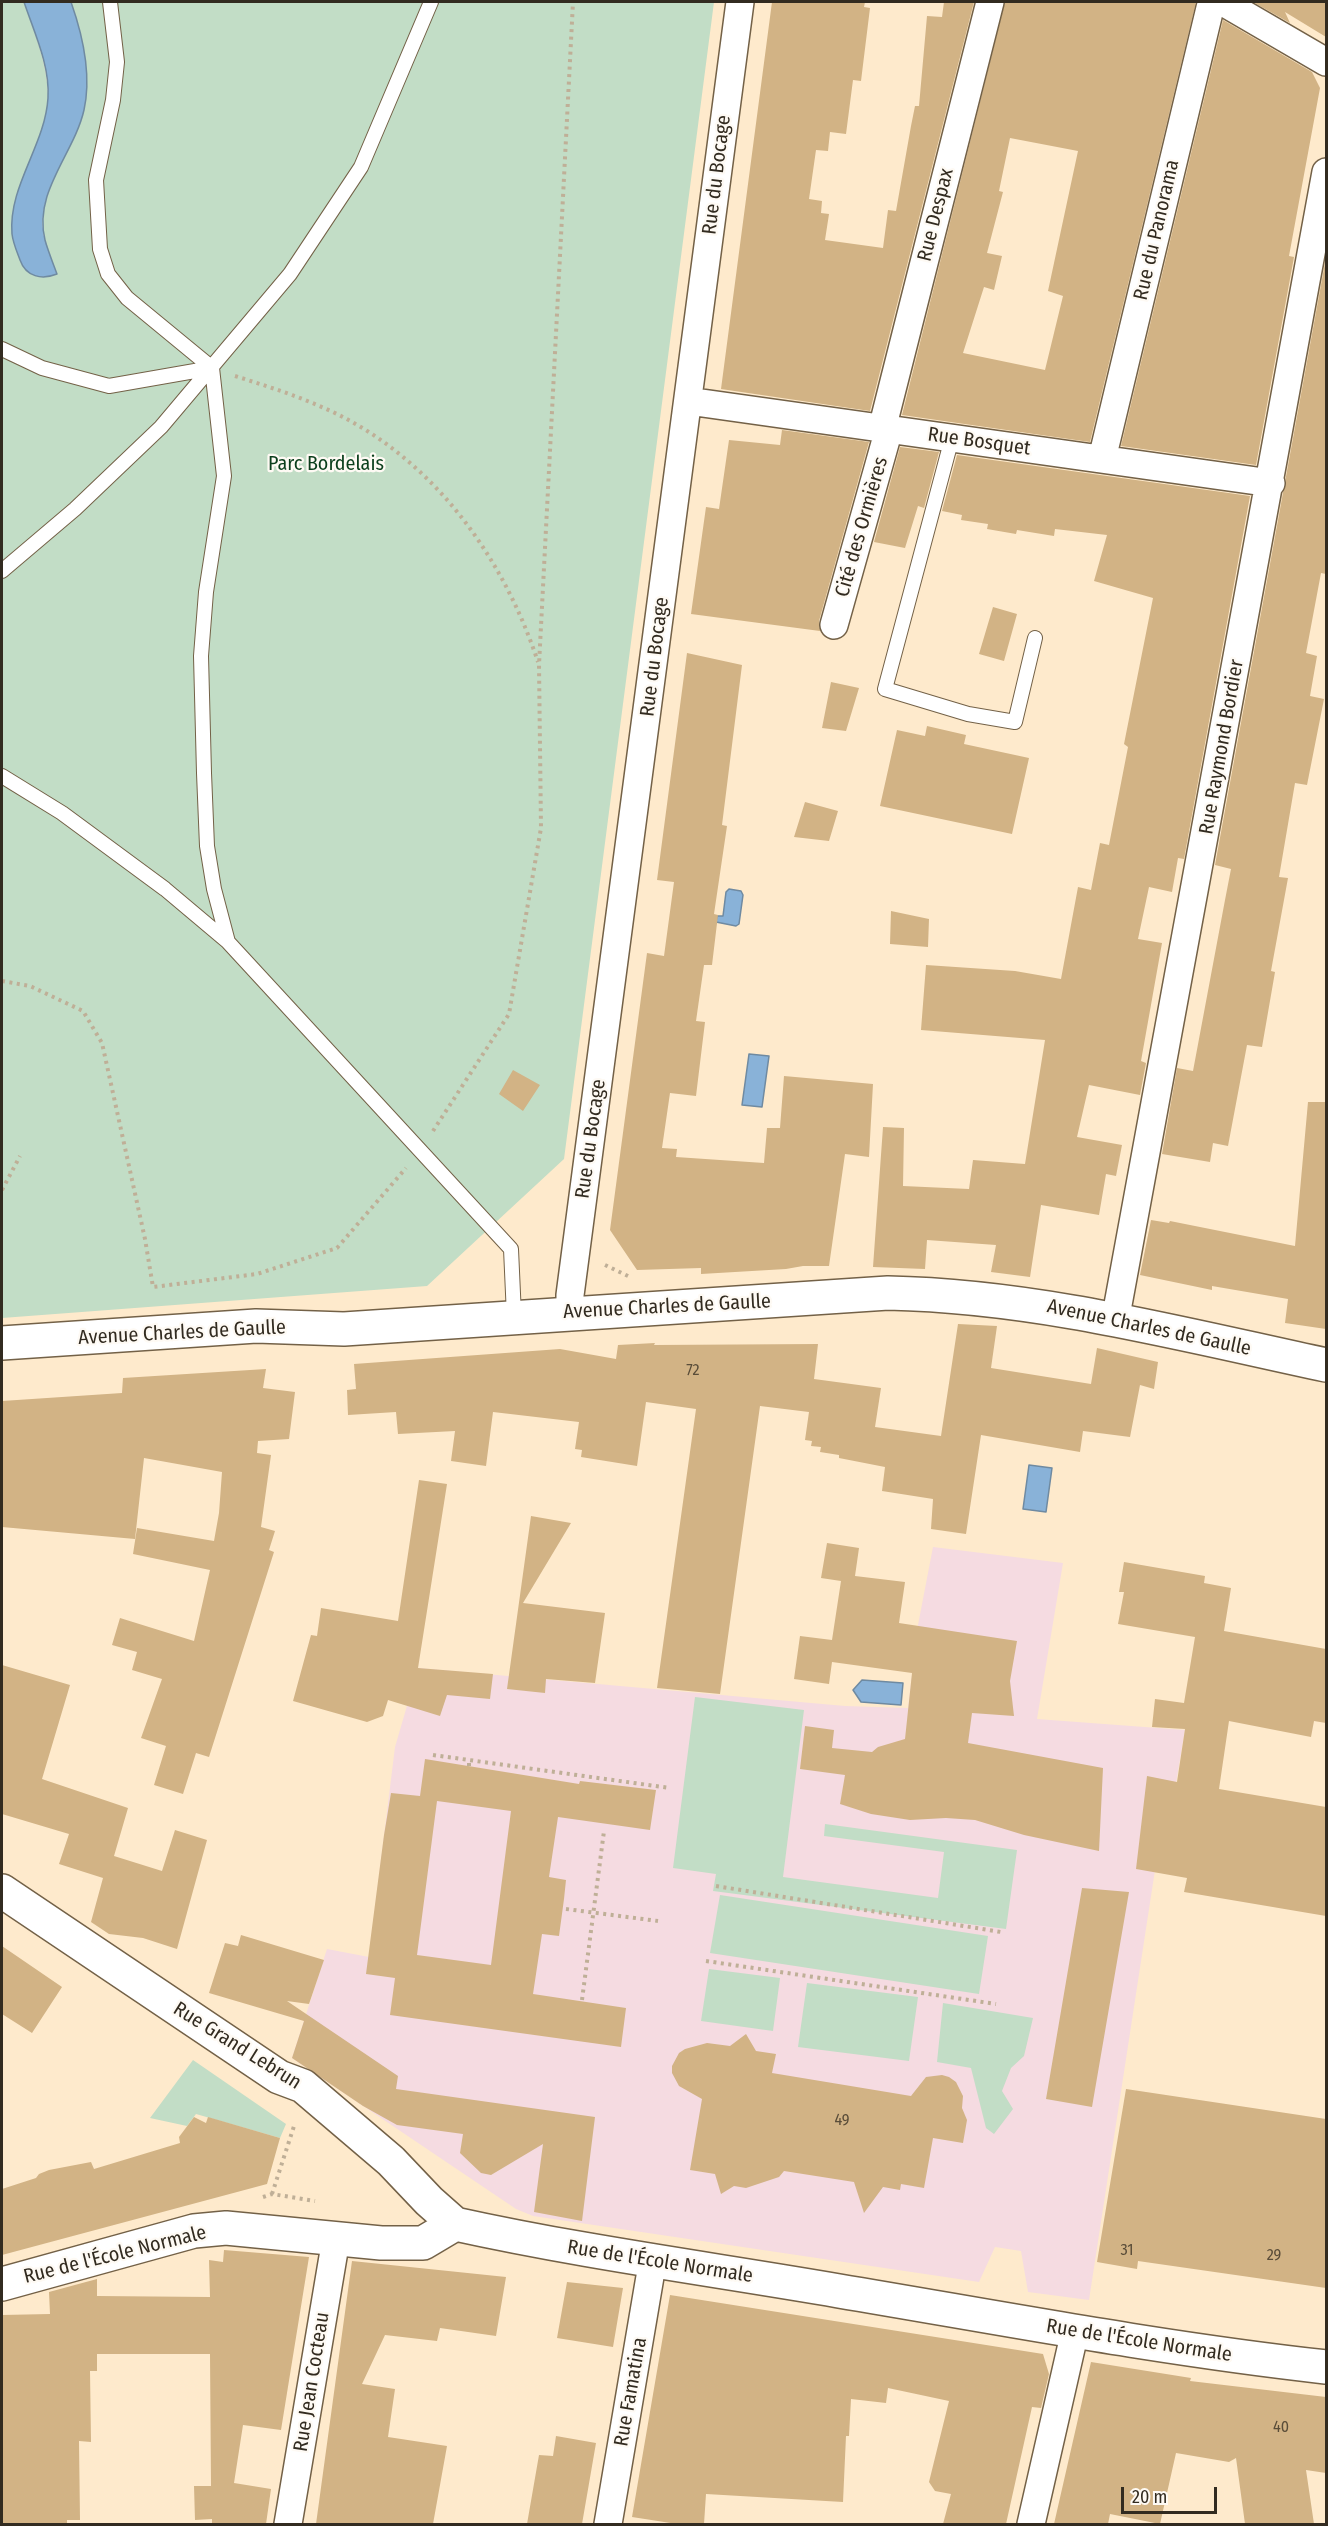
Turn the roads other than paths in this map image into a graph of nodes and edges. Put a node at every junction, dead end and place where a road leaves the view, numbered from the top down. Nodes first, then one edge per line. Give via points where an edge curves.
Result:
1 (110, 2) edge
2 (432, 2) edge
3 (740, 2) edge
4 (990, 2) edge
5 (1214, 2) edge
6 (1223, 2) edge
7 (1326, 62) edge
8 (1326, 172) edge
9 (2, 349) edge
10 (212, 368) junction
11 (688, 402) junction
12 (886, 429) junction
13 (952, 438) junction
14 (1102, 459) junction
15 (1271, 483) junction
16 (2, 571) edge
17 (834, 625) dead end
18 (1035, 638) dead end
19 (2, 776) edge
20 (228, 942) junction
21 (570, 1313) junction
22 (514, 1316) junction
23 (1115, 1321) junction
24 (2, 1343) edge
25 (1326, 1365) edge
26 (2, 1891) edge
27 (455, 2224) junction
28 (336, 2239) junction
29 (653, 2259) junction
30 (2, 2284) edge
31 (1075, 2331) junction
32 (1326, 2367) edge
33 (288, 2524) edge
34 (608, 2524) edge
35 (1031, 2524) edge

1 - 10 lane via 117,62 96,180 100,249 108,274 127,298
2 - 10 lane via 361,166 290,274
3 - 11 street, Rue du Bocage
4 - 12 street, Rue Despax
5 - 14 street, Rue du Panorama
6 - 7 street
8 - 15 street, Rue Raymond Bordier
9 - 10 lane via 42,368 110,386
10 - 16 lane via 161,427 75,509
10 - 20 lane via 224,476 206,591 201,656 204,783 207,846
11 - 12 street, Rue Bosquet
11 - 21 street, Rue du Bocage
12 - 13 street, Rue Bosquet
12 - 17 street, Cité des Ormières
13 - 14 street, Rue Bosquet
13 - 18 lane via 885,689 968,714 1015,722
14 - 15 street, Rue Bosquet
15 - 23 street, Rue Raymond Bordier
19 - 20 lane via 62,813
20 - 22 lane via 511,1249
21 - 22 main road, Avenue Charles de Gaulle
21 - 23 main road, Avenue Charles de Gaulle via 888,1293 994,1299
22 - 24 main road, Avenue Charles de Gaulle via 344,1329 256,1326
23 - 25 main road, Avenue Charles de Gaulle
26 - 27 main road, Rue Grand Lebrun via 279,2077 303,2086 391,2161
27 - 28 main road, Rue de l'École Normale via 423,2243
27 - 29 main road, Rue de l'École Normale via 541,2243
28 - 30 main road, Rue de l'École Normale via 226,2228 194,2231
28 - 33 street, Rue Jean Cocteau
29 - 31 main road, Rue de l'École Normale
29 - 34 street, Rue Famatina
31 - 32 main road, Rue de l'École Normale
31 - 35 street

